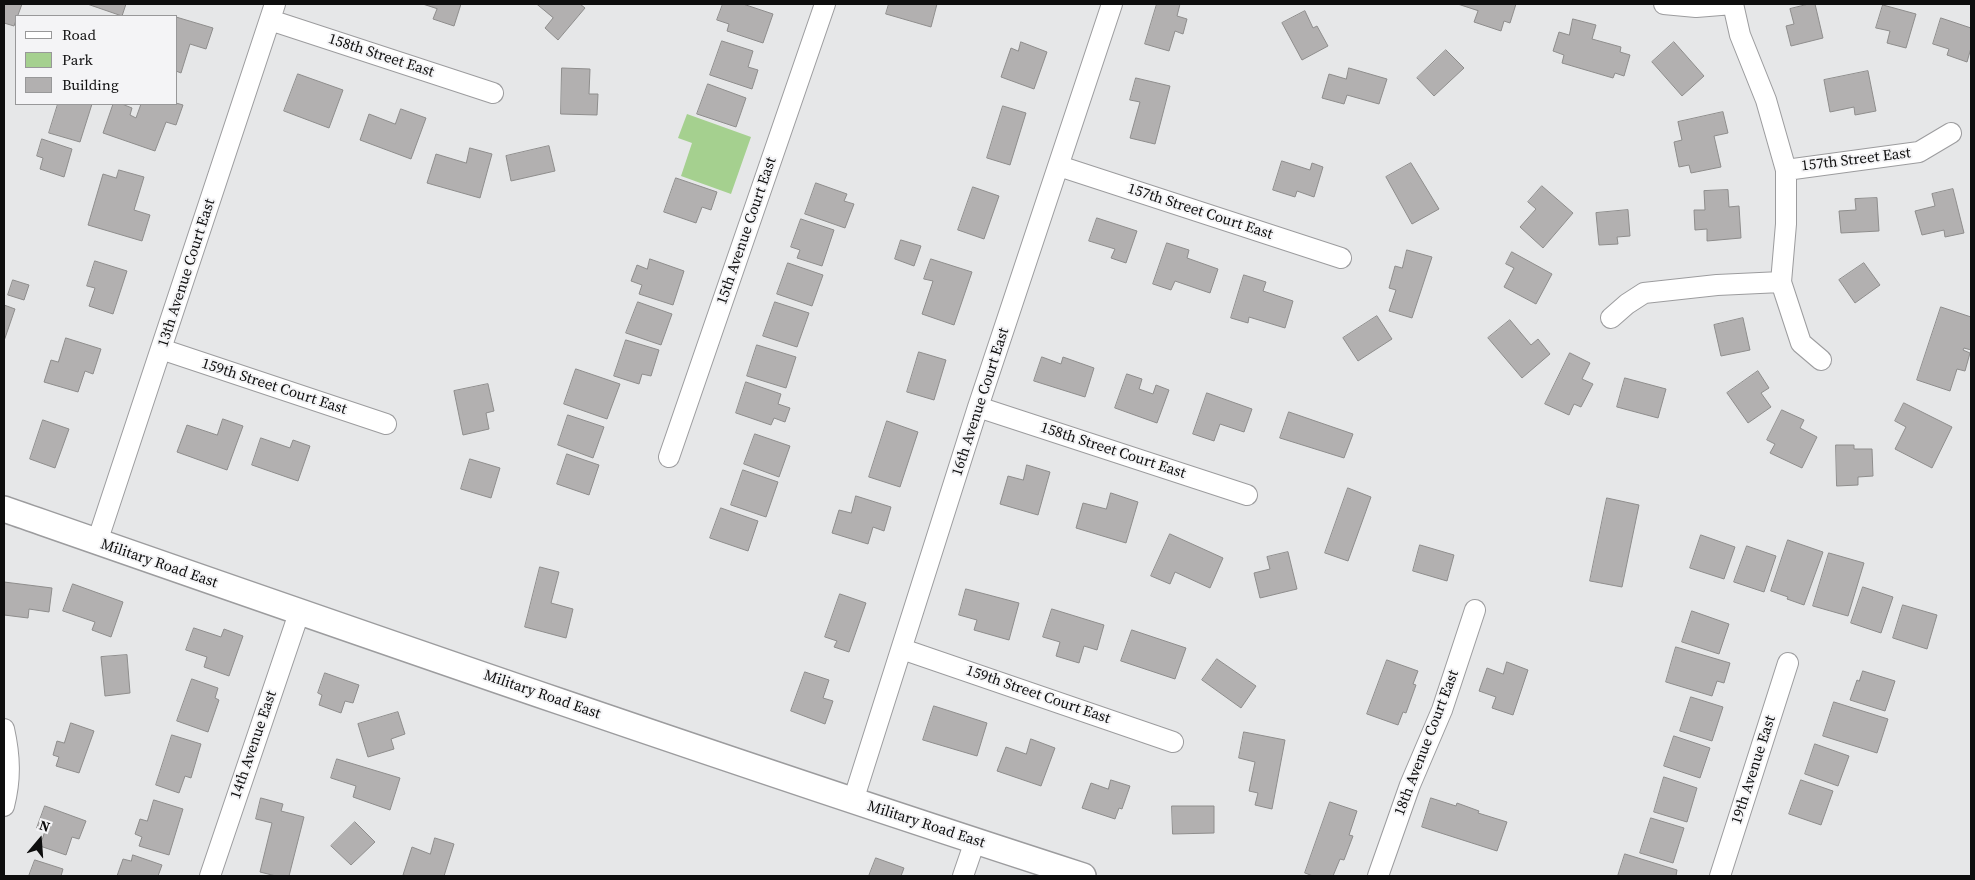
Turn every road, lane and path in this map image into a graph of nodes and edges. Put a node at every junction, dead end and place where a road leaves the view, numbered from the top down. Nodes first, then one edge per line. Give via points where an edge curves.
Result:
1 (825, 4) edge
2 (1112, 4) edge
3 (1664, 4) edge
4 (1733, 4) edge
5 (272, 12) edge
6 (493, 93) dead end
7 (1951, 133) dead end
8 (1059, 166) junction
9 (1786, 170) junction
10 (1341, 258) dead end
11 (1781, 282) junction
12 (1612, 318) dead end
13 (162, 349) junction
14 (1821, 360) dead end
15 (978, 406) junction
16 (386, 424) dead end
17 (669, 457) dead end
18 (1248, 495) dead end
19 (4, 509) edge
20 (97, 542) junction
21 (1475, 610) dead end
22 (299, 613) junction
23 (902, 649) junction
24 (1788, 663) dead end
25 (4, 729) edge
26 (1173, 742) dead end
27 (854, 801) junction
28 (4, 806) edge
29 (975, 841) junction
30 (210, 876) edge
31 (964, 876) edge
32 (1083, 876) edge
33 (1378, 876) edge
34 (1720, 876) edge

1 - 17 street, 15th Avenue Court East
2 - 8 street, 16th Avenue Court East
3 - 4 street via 1696,7
4 - 9 street via 1740,35 1766,100
5 - 6 street, 158th Street East
5 - 13 street, 13th Avenue Court East
7 - 9 street, 157th Street East via 1913,154
8 - 10 street, 157th Street Court East
8 - 15 street, 16th Avenue Court East
9 - 11 street
11 - 12 street via 1717,284 1644,293
11 - 14 street via 1801,343
13 - 16 street, 159th Street Court East
13 - 20 street, 13th Avenue Court East
15 - 18 street, 158th Street Court East
15 - 23 street, 16th Avenue Court East
19 - 20 street, Military Road East
20 - 22 street, Military Road East
21 - 33 street, 18th Avenue Court East via 1442,710 1410,785
22 - 27 street, Military Road East
22 - 30 street, 14th Avenue East
23 - 26 street, 159th Street Court East
23 - 27 street, 16th Avenue Court East
24 - 34 street, 19th Avenue East
25 - 28 street via 10,769
27 - 29 street, Military Road East
29 - 31 street
29 - 32 street, Military Road East

